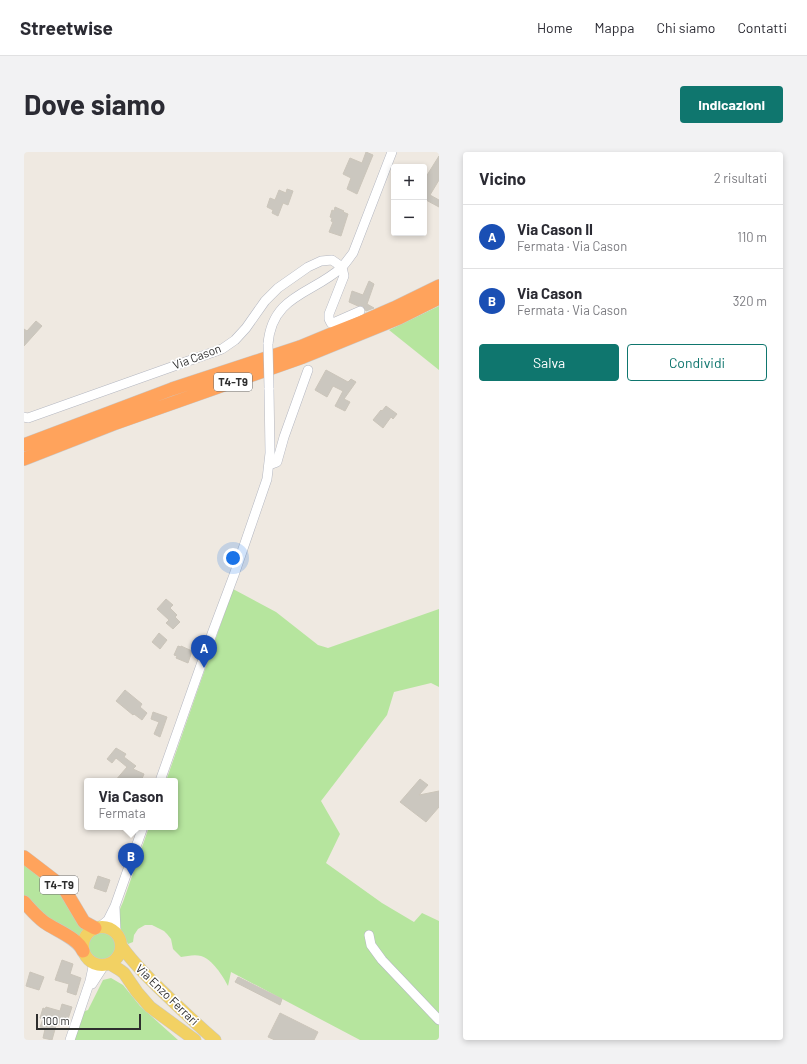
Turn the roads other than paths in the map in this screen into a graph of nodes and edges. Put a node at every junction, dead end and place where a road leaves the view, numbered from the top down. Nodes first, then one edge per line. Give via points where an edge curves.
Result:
1 (392, 152) edge
2 (342, 268) junction
3 (439, 286) edge
4 (439, 298) edge
5 (360, 311) dead end
6 (308, 370) dead end
7 (24, 417) edge
8 (24, 445) edge
9 (24, 459) edge
10 (269, 465) junction
11 (161, 778) edge
12 (142, 830) edge
13 (24, 857) edge
14 (24, 902) edge
15 (115, 906) junction
16 (98, 927) junction
17 (116, 932) junction
18 (369, 935) dead end
19 (122, 947) junction
20 (83, 951) junction
21 (91, 962) junction
22 (107, 964) junction
23 (87, 992) junction
24 (439, 1020) edge
25 (70, 1040) edge
26 (195, 1040) edge
27 (215, 1040) edge

1 - 2 street via 352,253
2 - 5 street via 344,276 329,319 331,323 335,322
2 - 7 street, Via Cason via 332,260 322,261 296,275 269,296 246,328 222,349 28,418
2 - 10 street, bridge via 287,303 279,311 272,325 268,344
3 - 8 highway, T4-T9 via 322,338 172,389
4 - 9 highway, T4-T9 via 399,318 303,357
6 - 10 street via 284,437 279,459
10 - 11 street via 267,479 237,568
12 - 15 street
13 - 16 highway, T4-T9 via 64,890 84,922
14 - 20 highway, T4-T9 via 42,921 76,941
15 - 16 street via 108,920
15 - 17 street
16 - 17 main road
16 - 20 main road via 85,937
17 - 19 main road
18 - 24 street via 371,945 382,960
19 - 22 main road via 118,957
19 - 27 main road, Via Enzo Ferrari via 142,971
20 - 21 main road
21 - 22 main road via 98,965
21 - 23 street via 93,967
22 - 23 street
22 - 26 main road, Via Enzo Ferrari via 124,973 150,1006
23 - 25 street

